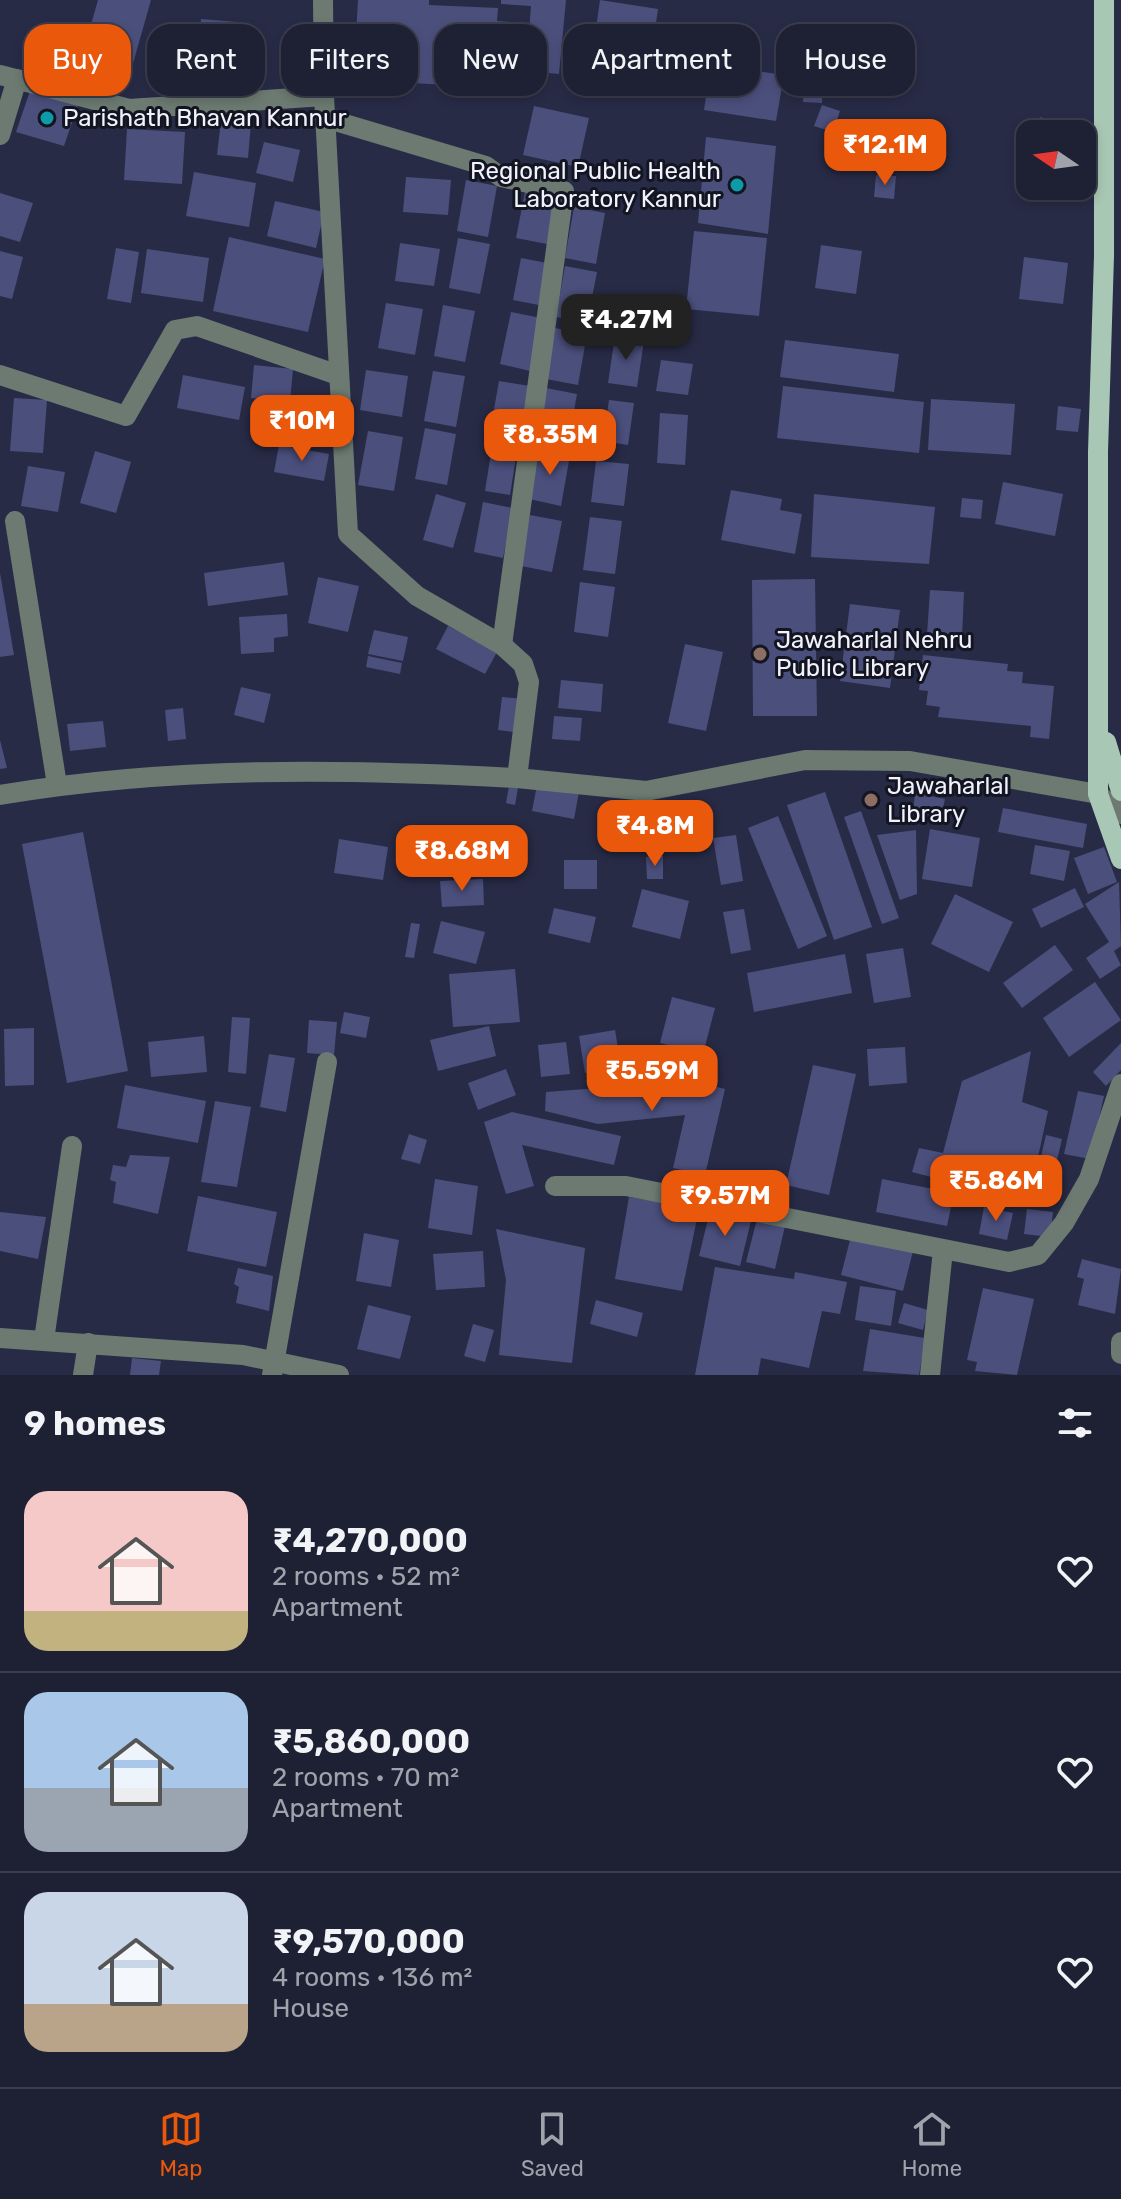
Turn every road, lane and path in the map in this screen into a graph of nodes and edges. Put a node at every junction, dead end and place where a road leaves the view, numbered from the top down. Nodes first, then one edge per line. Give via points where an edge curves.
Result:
1 (323, 0) edge
2 (1104, 0) edge
3 (323, 24) edge
4 (9, 77) edge
5 (324, 96) joint
6 (325, 118) junction
7 (0, 135) edge
8 (0, 375) edge
9 (338, 375) junction
10 (15, 521) dead end
11 (502, 645) junction
12 (1099, 720) junction
13 (517, 778) junction
14 (57, 785) junction
15 (1121, 791) edge
16 (1098, 794) junction
17 (0, 795) edge
18 (1121, 814) edge
19 (1121, 859) edge
20 (327, 1062) dead end
21 (1121, 1084) edge
22 (72, 1146) dead end
23 (555, 1186) dead end
24 (943, 1250) junction
25 (0, 1338) edge
26 (44, 1340) junction
27 (1121, 1342) edge
28 (88, 1343) junction
29 (1121, 1354) edge
30 (274, 1368) edge
31 (83, 1375) edge
32 (339, 1375) edge
33 (930, 1375) edge

1 - 3 street
2 - 12 main road
4 - 5 street via 129,109
4 - 7 street
5 - 6 street
6 - 9 street
6 - 11 street via 486,166 501,177 564,191
8 - 9 street via 126,416 175,330 197,326
9 - 11 street via 348,534 417,596
10 - 14 street
11 - 13 street via 523,664 529,682
12 - 15 main road
12 - 16 main road
13 - 14 street via 342,770 199,773
13 - 16 street via 646,791 805,760 910,761
14 - 17 street
16 - 18 street
16 - 19 main road
20 - 30 street
21 - 24 street via 1089,1179 1038,1255 1009,1262
22 - 26 street
23 - 24 street via 626,1186
24 - 33 street
25 - 26 street
26 - 28 street
27 - 29 street
28 - 30 street
28 - 31 street
30 - 32 street

